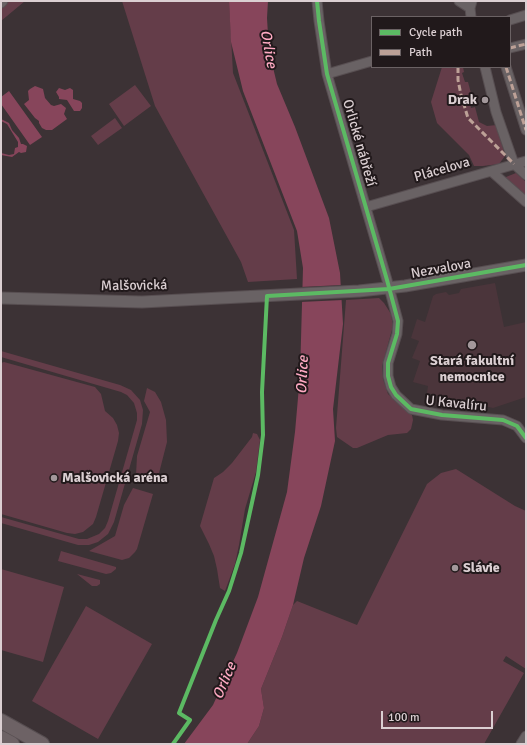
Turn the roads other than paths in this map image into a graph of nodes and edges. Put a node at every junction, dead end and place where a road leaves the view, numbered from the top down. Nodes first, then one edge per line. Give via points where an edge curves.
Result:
1 (317, 1) edge
2 (459, 1) edge
3 (471, 9) edge
4 (526, 15) edge
5 (511, 20) edge
6 (526, 44) edge
7 (511, 48) edge
8 (371, 61) edge
9 (485, 68) edge
10 (506, 68) edge
11 (327, 74) junction
12 (526, 130) edge
13 (526, 161) edge
14 (514, 164) junction
15 (491, 171) junction
16 (526, 175) edge
17 (526, 202) edge
18 (366, 207) junction
19 (526, 265) edge
20 (389, 288) junction
21 (282, 296) joint
22 (1, 298) edge
23 (522, 425) edge
24 (526, 438) edge
25 (1, 721) edge
26 (526, 736) edge
27 (1, 738) edge
28 (12, 744) edge
29 (42, 744) edge
30 (521, 744) edge

1 - 11 street, Orlické nábřeží
2 - 3 street
4 - 5 street
6 - 7 street
8 - 11 street
9 - 14 street via 496,112
10 - 12 street
11 - 18 street, Orlické nábřeží
13 - 14 street, Plácelova
14 - 15 street, Plácelova
14 - 16 street
15 - 17 street
15 - 18 street, Plácelova
18 - 20 street, Orlické nábřeží
19 - 20 street, Nezvalova
20 - 21 street, Nezvalova
20 - 23 street, U Kavalíru via 398,321 388,364 388,376 396,395 411,409 417,411 503,420
21 - 22 street, Malšovická via 142,302
23 - 24 street, U Kavalíru
25 - 29 main road
26 - 30 street
27 - 28 main road

